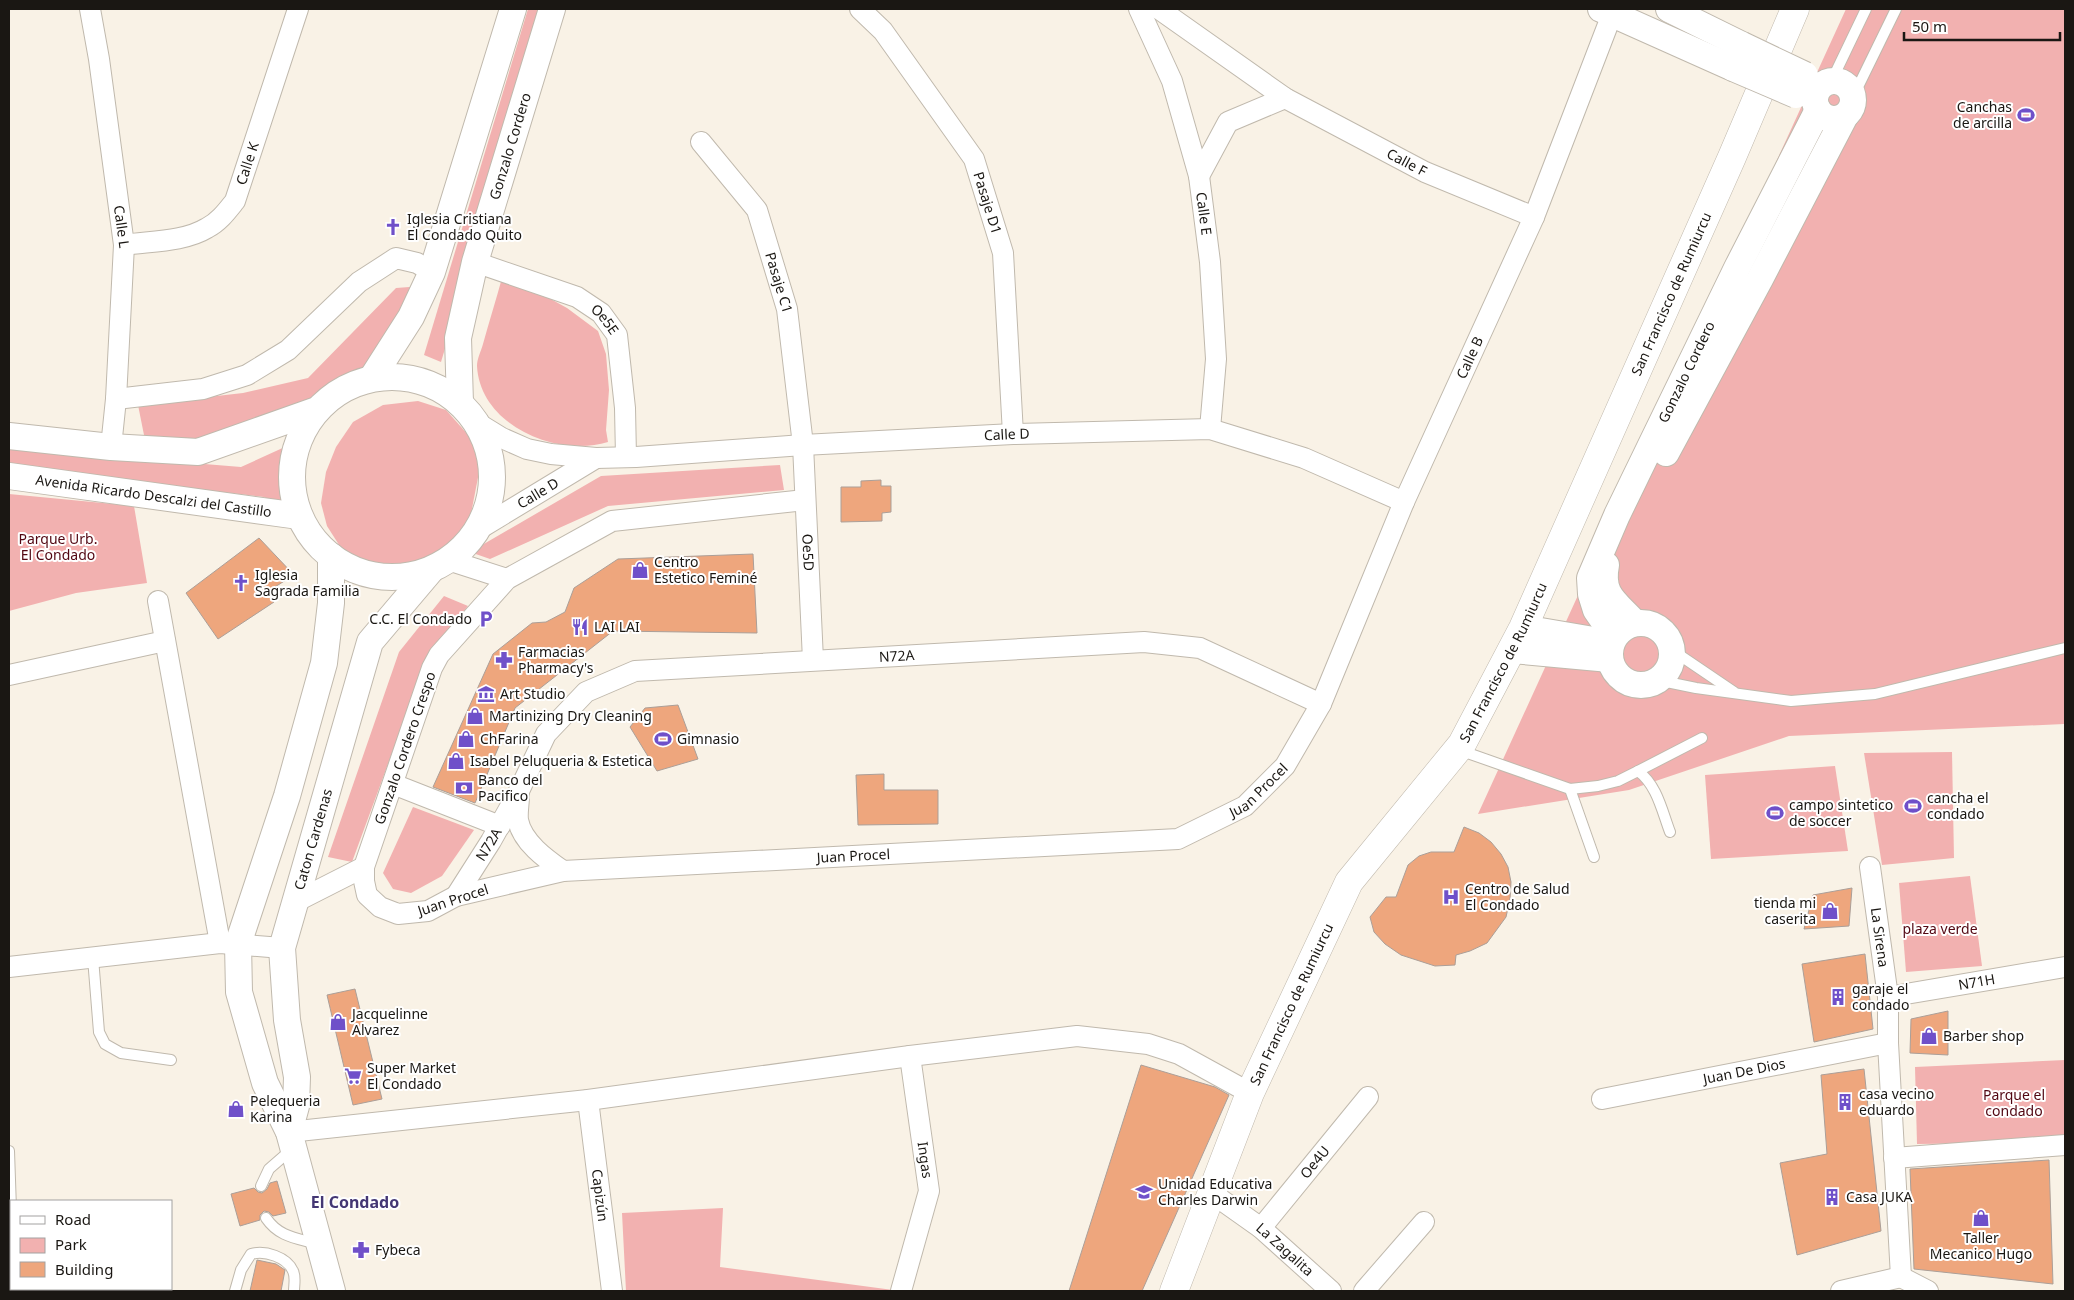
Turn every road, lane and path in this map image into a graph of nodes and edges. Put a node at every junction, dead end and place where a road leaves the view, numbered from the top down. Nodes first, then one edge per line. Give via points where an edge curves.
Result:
1 (90, 9) edge
2 (298, 9) edge
3 (513, 9) edge
4 (552, 9) edge
5 (860, 9) edge
6 (1139, 9) edge
7 (1159, 9) edge
8 (1669, 9) edge
9 (1795, 9) edge
10 (1866, 9) edge
11 (1896, 9) edge
12 (1609, 10) edge
13 (1738, 56) junction
14 (1815, 92) junction
15 (1285, 98) junction
16 (1849, 107) junction
17 (701, 142) dead end
18 (1199, 176) junction
19 (1534, 217) junction
20 (124, 245) junction
21 (475, 262) junction
22 (432, 272) junction
23 (1749, 274) junction
24 (372, 378) junction
25 (116, 399) junction
26 (314, 411) junction
27 (468, 412) junction
28 (1210, 429) junction
29 (1013, 434) junction
30 (9, 436) edge
31 (803, 445) junction
32 (111, 447) junction
33 (626, 457) junction
34 (596, 458) junction
35 (9, 476) edge
36 (805, 500) junction
37 (1404, 502) junction
38 (299, 516) junction
39 (479, 529) junction
40 (331, 556) junction
41 (440, 565) junction
42 (508, 579) junction
43 (158, 601) dead end
44 (1518, 639) junction
45 (1617, 640) junction
46 (165, 641) junction
47 (2065, 648) edge
48 (1672, 650) junction
49 (813, 660) junction
50 (9, 675) edge
51 (1656, 680) junction
52 (316, 692) junction
53 (1737, 694) junction
54 (353, 702) junction
55 (1320, 704) junction
56 (1702, 738) dead end
57 (1458, 749) junction
58 (1638, 771) junction
59 (392, 784) junction
60 (1570, 789) junction
61 (519, 791) junction
62 (287, 796) junction
63 (323, 807) junction
64 (500, 826) junction
65 (1670, 832) dead end
66 (1594, 857) dead end
67 (364, 867) junction
68 (1870, 867) dead end
69 (563, 871) junction
70 (456, 896) junction
71 (297, 901) junction
72 (229, 944) junction
73 (282, 948) junction
74 (93, 958) junction
75 (9, 967) edge
76 (2065, 967) edge
77 (1888, 997) junction
78 (1888, 1043) junction
79 (910, 1056) junction
80 (171, 1060) dead end
81 (1250, 1093) junction
82 (1368, 1096) dead end
83 (1602, 1099) dead end
84 (588, 1100) junction
85 (291, 1140) junction
86 (2065, 1145) edge
87 (9, 1151) edge
88 (1894, 1158) junction
89 (261, 1186) dead end
90 (1213, 1194) junction
91 (11, 1200) edge
92 (266, 1218) dead end
93 (1424, 1222) dead end
94 (1261, 1228) junction
95 (319, 1245) junction
96 (1900, 1277) junction
97 (1319, 1287) edge
98 (236, 1291) edge
99 (294, 1291) edge
100 (332, 1291) edge
101 (612, 1291) edge
102 (901, 1291) edge
103 (1174, 1291) edge
104 (1364, 1291) edge
105 (1841, 1291) edge
106 (1928, 1291) edge

1 - 20 street, Calle L
2 - 20 street, Calle K via 235,201 224,216 189,236
3 - 22 street
4 - 21 street, Gonzalo Cordero
5 - 29 street, Pasaje D1 via 883,31 974,159 1003,253
6 - 18 street, Calle E via 1172,81
7 - 15 street, Calle F
8 - 13 street
9 - 44 main road, San Francisco de Rumiurcu
10 - 14 lane
11 - 16 lane
12 - 13 street
12 - 19 street, Calle B
13 - 14 street, bridge
14 - 16 street via 1845,85
14 - 16 street via 1823,116 1830,119
14 - 23 street, Gonzalo Cordero
15 - 18 street via 1228,122
15 - 19 street, Calle F via 1425,172
16 - 23 street, Gonzalo Cordero
17 - 31 street, Pasaje C1 via 757,210 787,309
18 - 28 street, Calle E via 1210,262 1216,359
19 - 37 street, Calle B
20 - 25 street, Calle L
21 - 27 street, Gonzalo Cordero via 458,338
21 - 33 street, Oe5E via 577,297 602,314 617,335 625,408
22 - 24 street via 411,317
22 - 25 street via 417,263 396,258 359,282 288,350 247,375 203,389
23 - 45 street, Gonzalo Cordero via 1617,515 1590,578 1596,610
24 - 26 street via 340,390
24 - 27 street via 404,377 434,385
25 - 32 street, Calle L
26 - 32 street via 198,452
26 - 38 street via 297,440 290,474
27 - 34 street, Calle D via 502,438 527,449
27 - 39 street via 491,456 492,494
28 - 29 street, Calle D
28 - 37 street, Calle D via 1304,458
29 - 31 street, Calle D
30 - 32 street
31 - 33 street, Calle D
31 - 36 street, Oe5D
33 - 34 street, Calle D
34 - 39 street, Calle D
35 - 38 street, Avenida Ricardo Descalzi del Castillo
36 - 42 street, Gonzalo Cordero Crespo via 612,520
36 - 49 street, Oe5D
37 - 55 street, Calle B
38 - 40 street via 315,543
39 - 41 street, Caton Cardenas
40 - 41 street via 374,576 403,577
40 - 52 street via 331,603 325,660
41 - 42 street
41 - 54 street, Caton Cardenas via 370,642
42 - 59 street, Gonzalo Cordero Crespo via 439,655
43 - 46 street
44 - 45 street
44 - 57 main road, San Francisco de Rumiurcu
45 - 48 street via 1647,623 1659,628 1668,638
45 - 51 street via 1614,670 1622,679 1633,684
46 - 50 street
46 - 72 street
47 - 53 lane via 1875,694 1791,701
48 - 51 street via 1666,673
48 - 53 lane
49 - 55 street, N72A via 1144,642 1200,648
49 - 61 street, N72A via 635,671 586,692 546,734
51 - 53 lane
52 - 54 street
52 - 62 street
54 - 63 street, Caton Cardenas
55 - 69 street, Juan Procel via 1285,766 1246,806 1178,839
56 - 58 lane
57 - 60 lane
57 - 81 main road, San Francisco de Rumiurcu via 1349,882
58 - 60 lane via 1618,781
58 - 65 lane via 1647,777
59 - 64 street
59 - 67 street, Gonzalo Cordero Crespo
60 - 66 lane
61 - 64 street, N72A
61 - 69 street, N72A via 518,820 528,840 541,856
62 - 63 street
62 - 72 street
63 - 71 street, Caton Cardenas
64 - 70 street, N72A
67 - 70 street, Juan Procel via 367,895 380,907 398,914 428,911
67 - 71 street
68 - 77 street, La Sirena
69 - 70 street, Juan Procel
71 - 73 street, Caton Cardenas
72 - 73 street
72 - 74 street
72 - 85 street via 238,992 265,1083
73 - 85 street, Caton Cardenas via 287,1020 297,1077
74 - 75 street
74 - 80 lane via 99,1032 105,1044 121,1053
76 - 77 street, N71H
77 - 78 street, La Sirena
78 - 83 street, Juan De Dios
78 - 88 street, La Sirena
79 - 81 street via 1077,1036 1123,1040 1179,1054
79 - 84 street
79 - 102 street, Ingas via 929,1191
81 - 90 main road, San Francisco de Rumiurcu
82 - 94 street, Oe4U
84 - 85 street
84 - 101 street, Capizún
85 - 89 lane via 269,1169
85 - 95 street
86 - 88 street
87 - 91 lane
88 - 96 street, La Sirena
90 - 94 street, La Zagalita
90 - 103 main road, San Francisco de Rumiurcu
92 - 95 lane via 273,1228 285,1235
93 - 104 street
94 - 97 street, La Zagalita
95 - 100 street
96 - 105 street
96 - 106 street
98 - 99 lane via 246,1259 251,1254 262,1253 289,1264 294,1274

